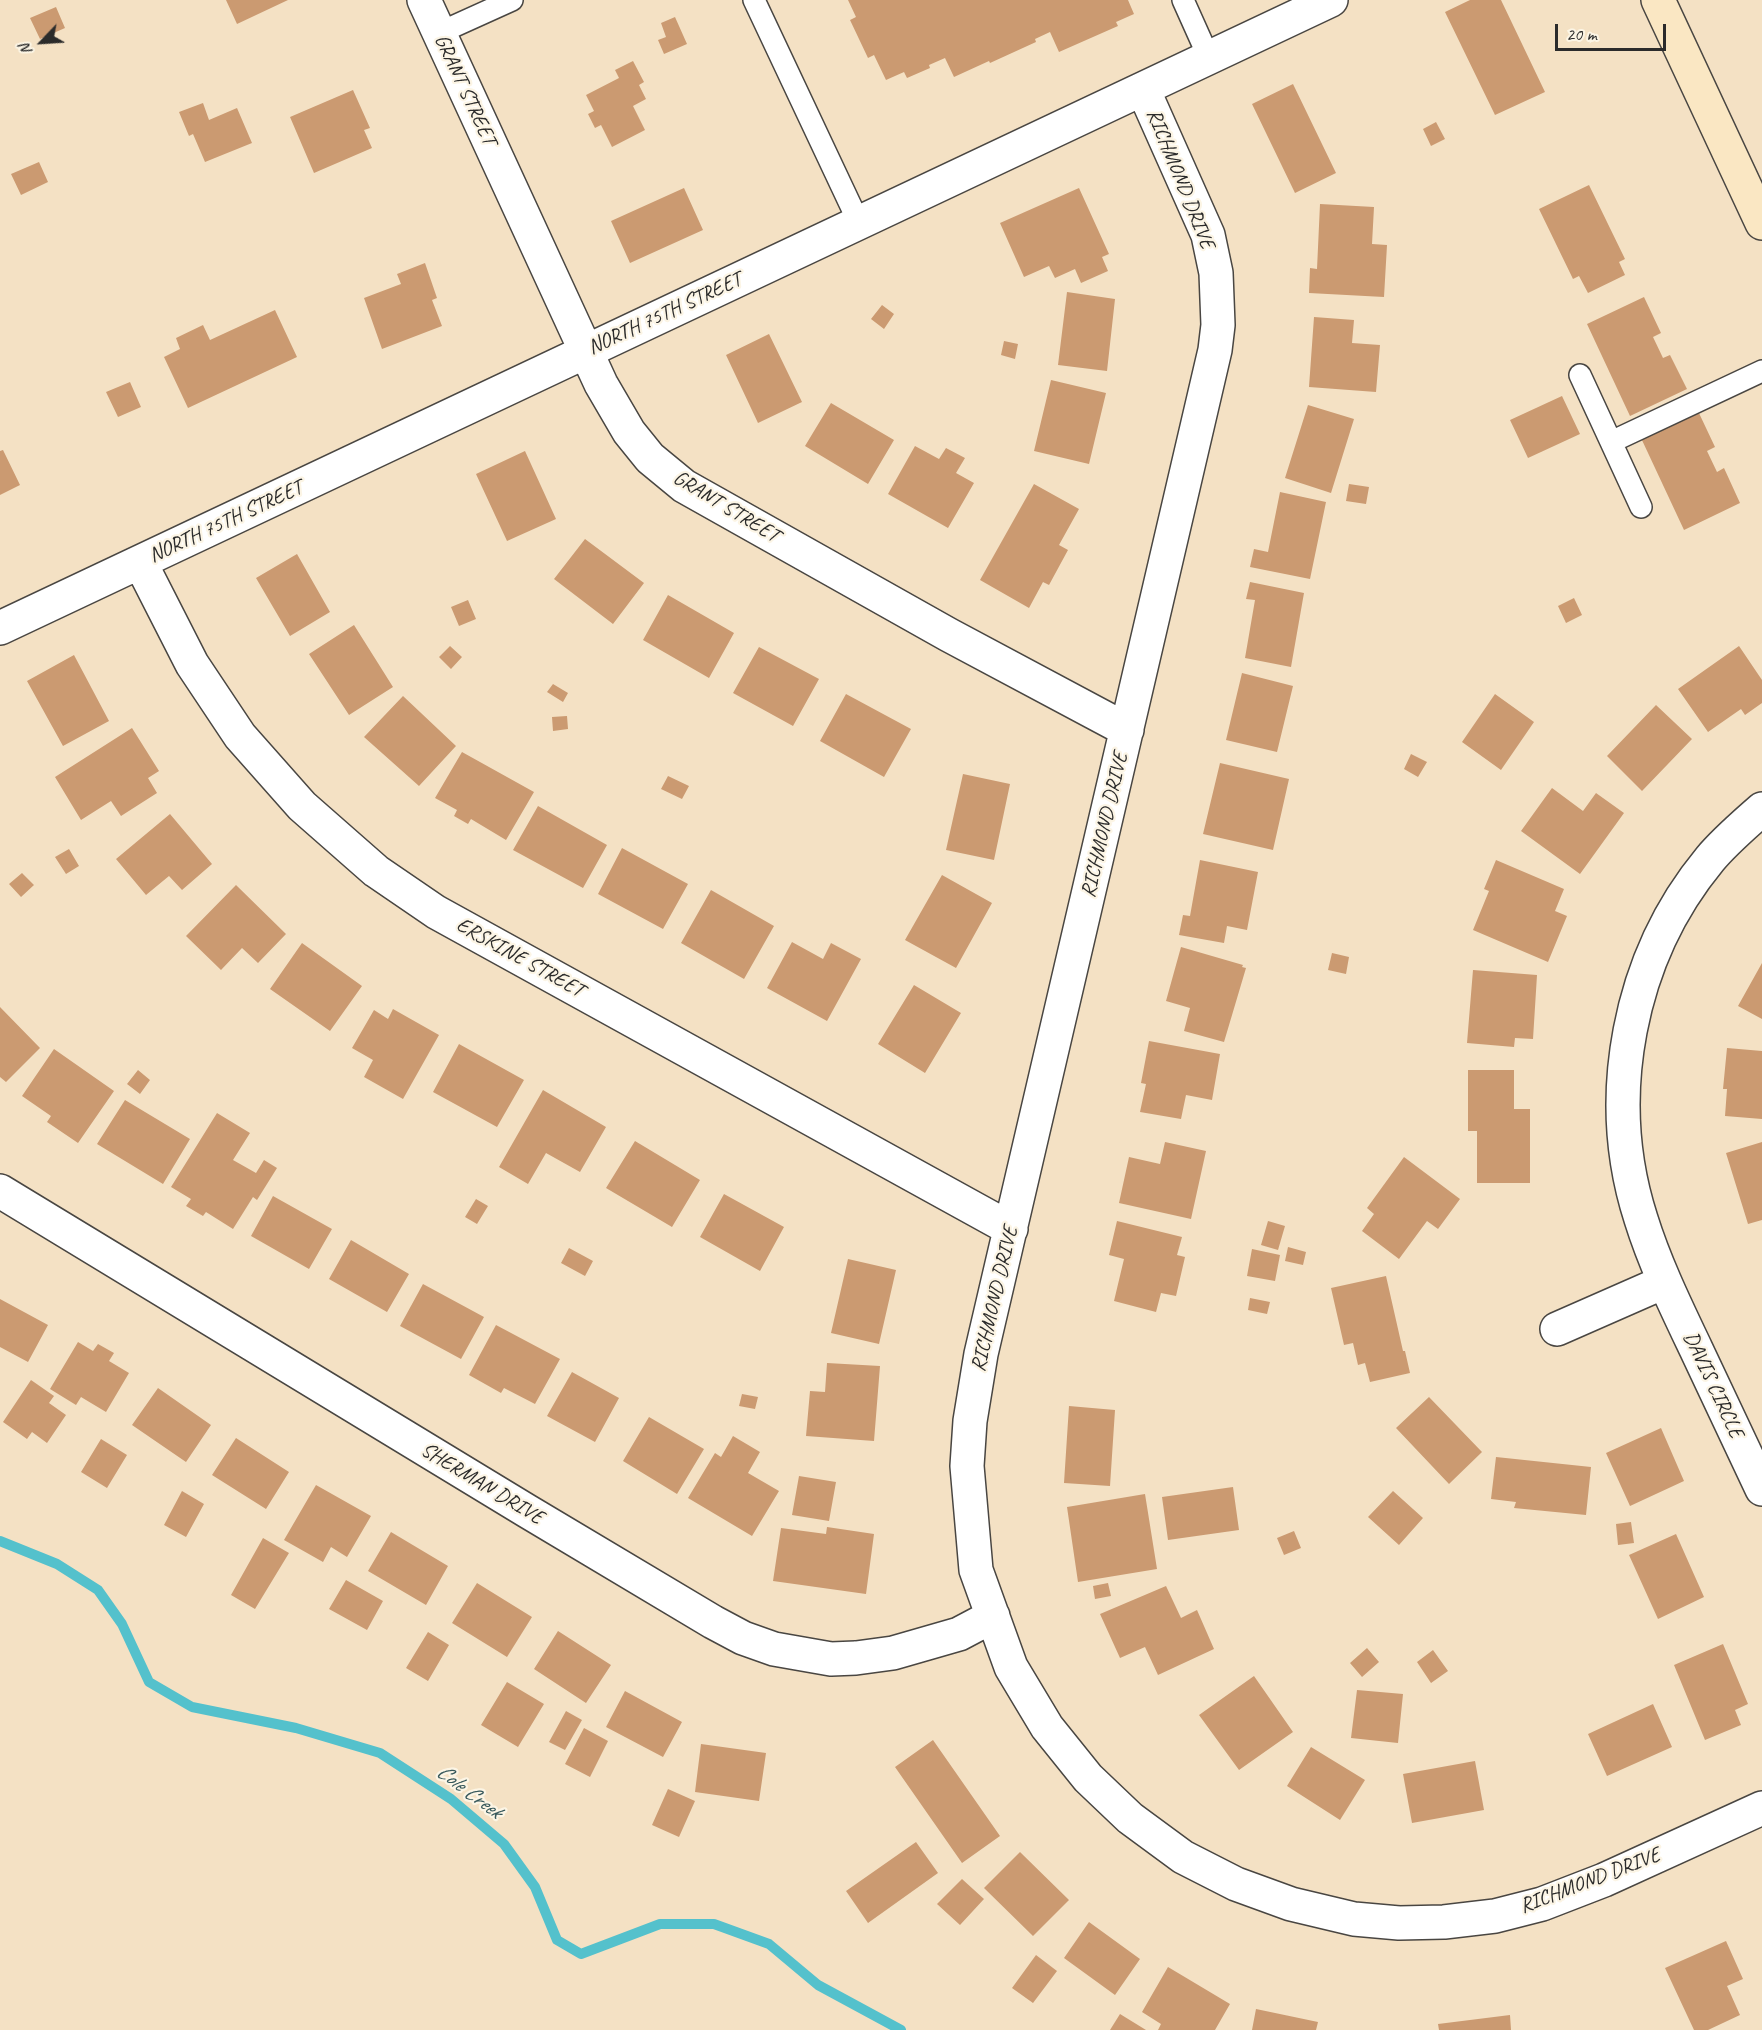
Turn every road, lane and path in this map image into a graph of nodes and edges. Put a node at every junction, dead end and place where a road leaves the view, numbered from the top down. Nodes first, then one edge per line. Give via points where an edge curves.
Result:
1 (424, 0) edge
2 (512, 0) edge
3 (754, 0) edge
4 (1183, 0) edge
5 (1331, 0) edge
6 (1658, 0) edge
7 (439, 33) junction
8 (1209, 58) junction
9 (1143, 89) junction
10 (859, 223) junction
11 (1762, 223) edge
12 (587, 350) junction
13 (1762, 371) edge
14 (1580, 375) dead end
15 (1611, 441) junction
16 (1641, 507) dead end
17 (140, 562) junction
18 (0, 628) edge
19 (1126, 730) junction
20 (1762, 809) edge
21 (0, 1191) edge
22 (1011, 1229) junction
23 (1664, 1282) junction
24 (1557, 1329) dead end
25 (1762, 1489) edge
26 (993, 1616) junction
27 (1762, 1808) edge

1 - 7 street, GRANT STREET
2 - 7 lane
3 - 10 lane
4 - 8 lane
5 - 8 street, NORTH 75TH STREET
6 - 11 main road
7 - 12 street, GRANT STREET
8 - 9 street, NORTH 75TH STREET
9 - 10 street, NORTH 75TH STREET
9 - 19 street, RICHMOND DRIVE via 1208,235 1216,273 1218,325
10 - 12 street, NORTH 75TH STREET
12 - 17 street, NORTH 75TH STREET
12 - 19 street, GRANT STREET via 601,384 629,432 650,458 684,486
13 - 15 lane
14 - 15 lane
15 - 16 lane
17 - 18 street, NORTH 75TH STREET
17 - 22 street, ERSKINE STREET via 192,664 240,736 302,806 376,871 436,912
19 - 22 street, RICHMOND DRIVE
20 - 23 street, DAVIS CIRCLE via 1732,835 1686,891 1647,967 1635,1005 1626,1051 1625,1143 1641,1219
21 - 26 street, SHERMAN DRIVE via 743,1638 785,1651 831,1659 856,1658 893,1653 959,1634
22 - 26 street, RICHMOND DRIVE via 981,1354 967,1466 976,1570
23 - 24 street
23 - 25 street, DAVIS CIRCLE
26 - 27 street, RICHMOND DRIVE via 1011,1667 1047,1727 1088,1778 1130,1818 1183,1857 1236,1884 1291,1904 1354,1919 1399,1923 1495,1916 1542,1904 1604,1880

